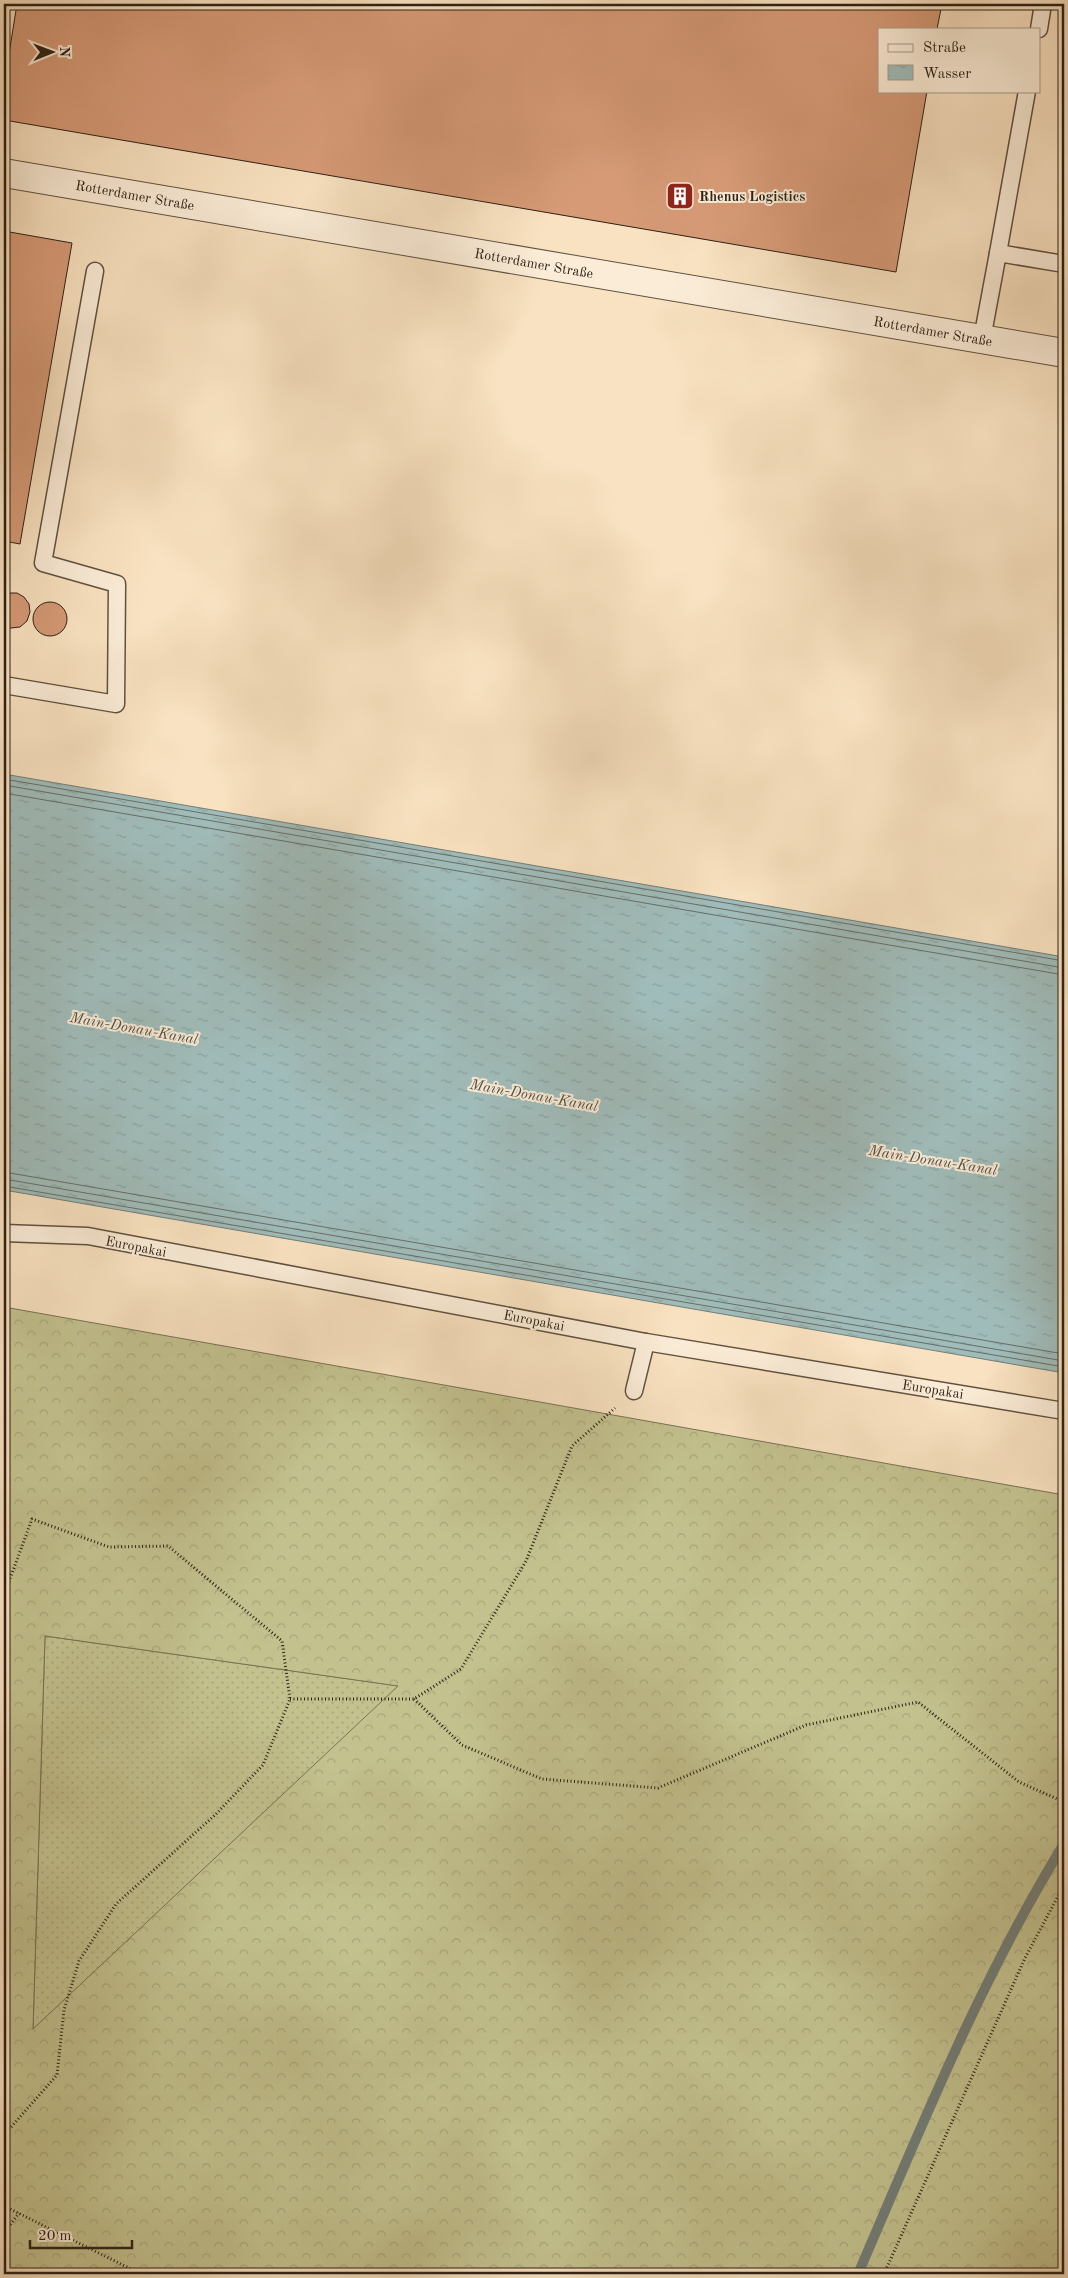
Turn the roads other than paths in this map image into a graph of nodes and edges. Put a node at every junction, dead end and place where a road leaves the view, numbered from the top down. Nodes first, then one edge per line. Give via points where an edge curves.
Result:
1 (1043, 4) edge
2 (1039, 28) edge
3 (1027, 92) edge
4 (4, 173) edge
5 (998, 253) junction
6 (1064, 264) edge
7 (96, 271) dead end
8 (982, 339) junction
9 (1064, 353) edge
10 (4, 686) edge
11 (4, 1233) edge
12 (646, 1342) junction
13 (634, 1391) road end
14 (1064, 1411) edge

1 - 2 lane
3 - 5 lane
4 - 8 street, Rotterdamer Straße
5 - 6 lane
5 - 8 lane
7 - 10 lane via 44,563 117,584 116,704
8 - 9 street, Rotterdamer Straße
11 - 12 lane, Europakai via 88,1236
12 - 13 lane
12 - 14 lane, Europakai

